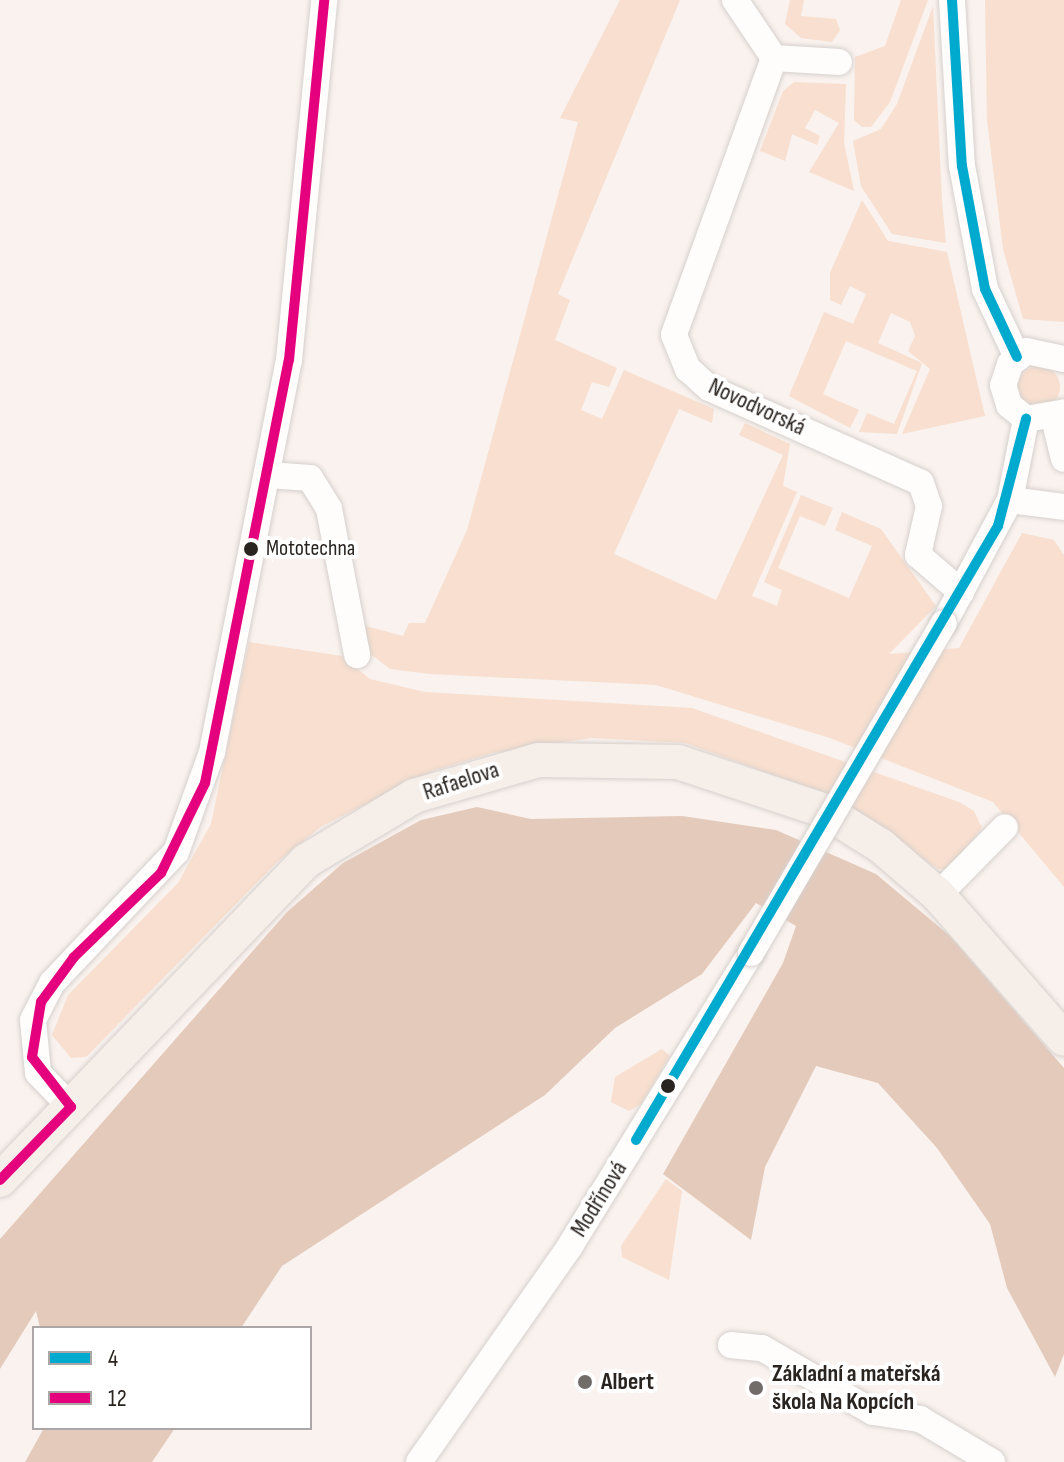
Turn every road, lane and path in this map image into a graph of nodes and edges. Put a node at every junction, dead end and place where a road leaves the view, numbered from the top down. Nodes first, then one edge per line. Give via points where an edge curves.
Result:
1 (324, 0) edge
2 (735, 0) edge
3 (952, 0) edge
4 (774, 58) junction
5 (839, 62) dead end
6 (1017, 357) junction
7 (1064, 359) edge
8 (1059, 415) edge
9 (1026, 419) junction
10 (1064, 459) edge
11 (269, 475) junction
12 (1010, 500) junction
13 (1064, 507) edge
14 (961, 592) junction
15 (357, 655) dead end
16 (1005, 827) dead end
17 (938, 895) junction
18 (1064, 1039) edge
19 (71, 1107) junction
20 (0, 1180) edge
21 (731, 1345) dead end
22 (419, 1462) edge
23 (992, 1462) edge

1 - 11 street via 293,335
2 - 4 street
3 - 6 street via 962,166 985,289
4 - 5 street
4 - 14 street, Novodvorská via 674,335 688,369 709,388 921,483 929,506 918,555
6 - 7 street via 1038,349
6 - 9 street via 1003,385 1009,405
8 - 9 street
8 - 10 street
9 - 12 street, Modřínová
11 - 15 street via 310,478 329,509
11 - 19 street via 212,752 187,832 161,873 52,983 33,1020 38,1073
12 - 13 street
12 - 14 street, Modřínová
14 - 22 street, Modřínová, bridge via 751,953 554,1270
16 - 17 street
17 - 18 main road, Rafaelova
17 - 19 main road, Rafaelova via 834,817 706,768 608,756 472,774 385,809 306,861
19 - 20 main road, Rafaelova
21 - 23 street via 762,1348 873,1412 920,1419

